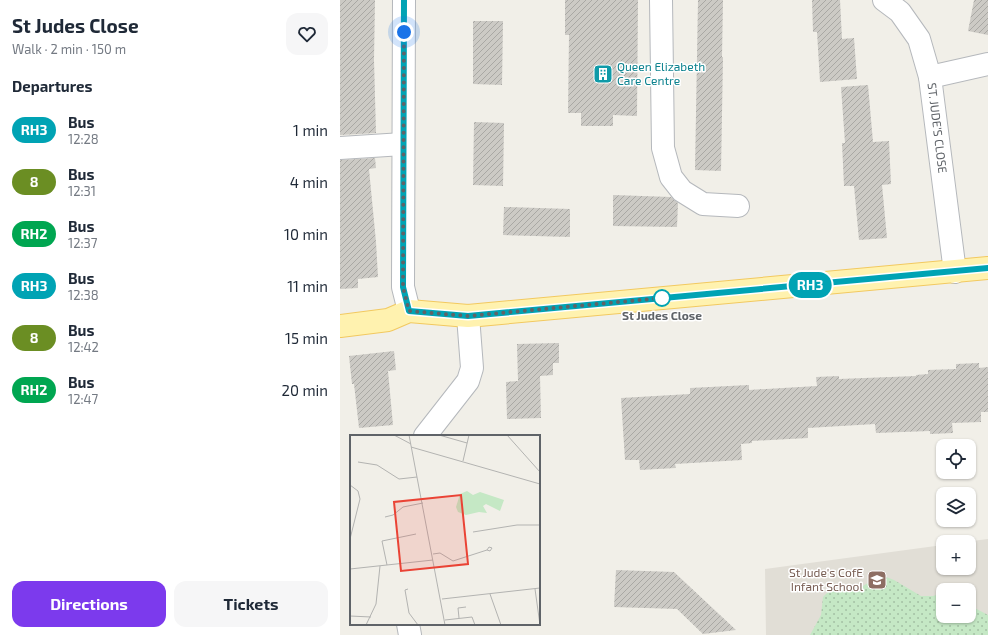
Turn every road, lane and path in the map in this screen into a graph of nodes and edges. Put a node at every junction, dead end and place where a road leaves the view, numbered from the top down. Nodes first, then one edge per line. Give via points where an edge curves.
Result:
1 (404, 0) edge
2 (661, 0) edge
3 (884, 0) edge
4 (988, 64) edge
5 (930, 77) junction
6 (403, 144) junction
7 (340, 148) edge
8 (738, 206) dead end
9 (988, 268) edge
10 (955, 272) junction
11 (409, 311) junction
12 (468, 316) junction
13 (340, 326) edge
14 (426, 435) edge
15 (408, 625) edge
16 (410, 635) edge

1 - 6 street
2 - 8 street via 663,148 671,177 682,191 703,204
3 - 5 street, ST. JUDE'S CLOSE via 900,12 919,38
4 - 5 street
5 - 10 street, ST. JUDE'S CLOSE
6 - 7 street
6 - 11 street via 403,287
9 - 10 main road
10 - 12 main road
11 - 12 main road
11 - 13 main road via 388,320
12 - 14 street via 472,368 468,381
15 - 16 street

